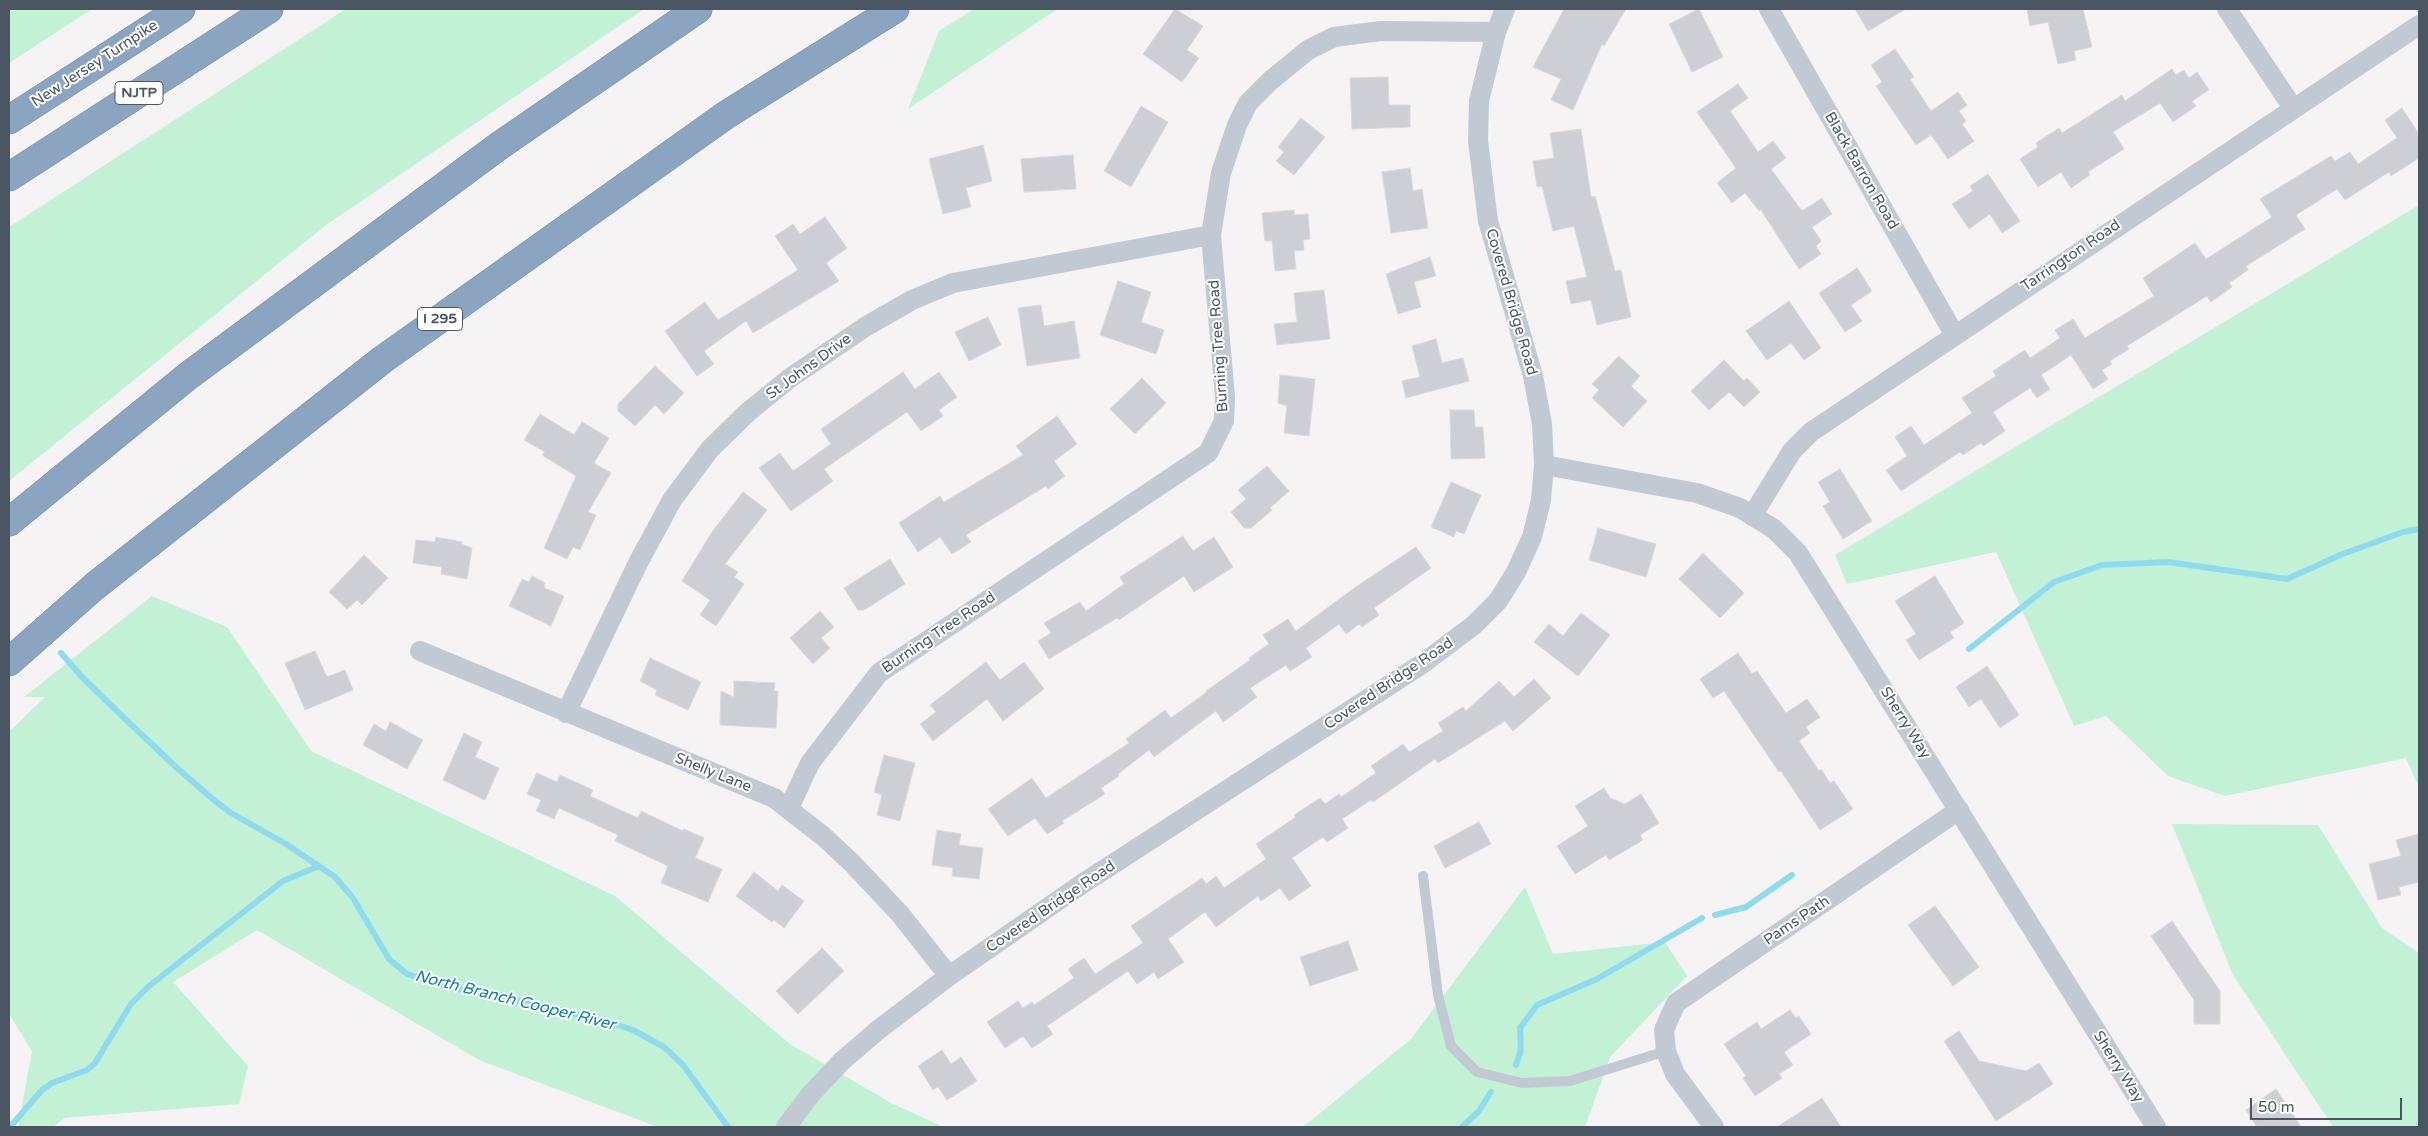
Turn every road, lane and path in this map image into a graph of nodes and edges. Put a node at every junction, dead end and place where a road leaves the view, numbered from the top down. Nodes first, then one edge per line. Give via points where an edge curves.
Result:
1 (181, 9) edge
2 (269, 9) edge
3 (698, 9) edge
4 (895, 9) edge
5 (1505, 9) edge
6 (1769, 9) edge
7 (2227, 9) edge
8 (2419, 25) edge
9 (1496, 32) junction
10 (2293, 108) junction
11 (9, 120) edge
12 (9, 177) edge
13 (1211, 235) junction
14 (1954, 334) junction
15 (1544, 464) junction
16 (1752, 516) junction
17 (9, 522) edge
18 (420, 651) dead end
19 (9, 662) edge
20 (566, 713) junction
21 (789, 808) junction
22 (1959, 810) junction
23 (1423, 876) dead end
24 (949, 976) junction
25 (1666, 1051) junction
26 (786, 1127) edge
27 (1714, 1127) edge
28 (2156, 1127) edge

1 - 11 highway, New Jersey Turnpike
2 - 12 highway, NJTP
3 - 17 highway via 499,146 204,365
4 - 19 highway, I 295 via 726,115 382,360 95,586
5 - 9 street, Covered Bridge Road
6 - 14 street, Black Barron Road
7 - 10 street
8 - 10 street, Tarrington Road
9 - 13 street, Burning Tree Road via 1381,30 1334,37 1308,50 1248,103 1221,173
9 - 15 street, Covered Bridge Road via 1480,101 1478,142 1488,221 1533,376 1542,424
10 - 14 street, Tarrington Road
13 - 20 street, St Johns Drive via 953,283 872,322 790,378 710,449 672,500
13 - 21 street, Burning Tree Road via 1225,397 1224,421 1208,453 879,673 810,763
14 - 16 street, Tarrington Road via 1811,432 1792,451
15 - 16 street, Sherry Way via 1698,493 1740,508
15 - 24 street, Covered Bridge Road via 1541,500 1532,537 1498,601 1474,625 1422,664 1082,884
16 - 22 street, Sherry Way via 1774,529 1798,553
18 - 20 street, Shelly Lane
20 - 21 street, Shelly Lane via 774,798
21 - 24 street, Shelly Lane via 852,863 894,906
22 - 25 street, Pams Path via 1676,1003 1664,1030
22 - 28 street, Sherry Way
23 - 25 lane via 1438,995 1451,1046 1477,1072 1522,1083 1570,1081
24 - 26 street, Covered Bridge Road via 842,1061
25 - 27 street via 1675,1074

